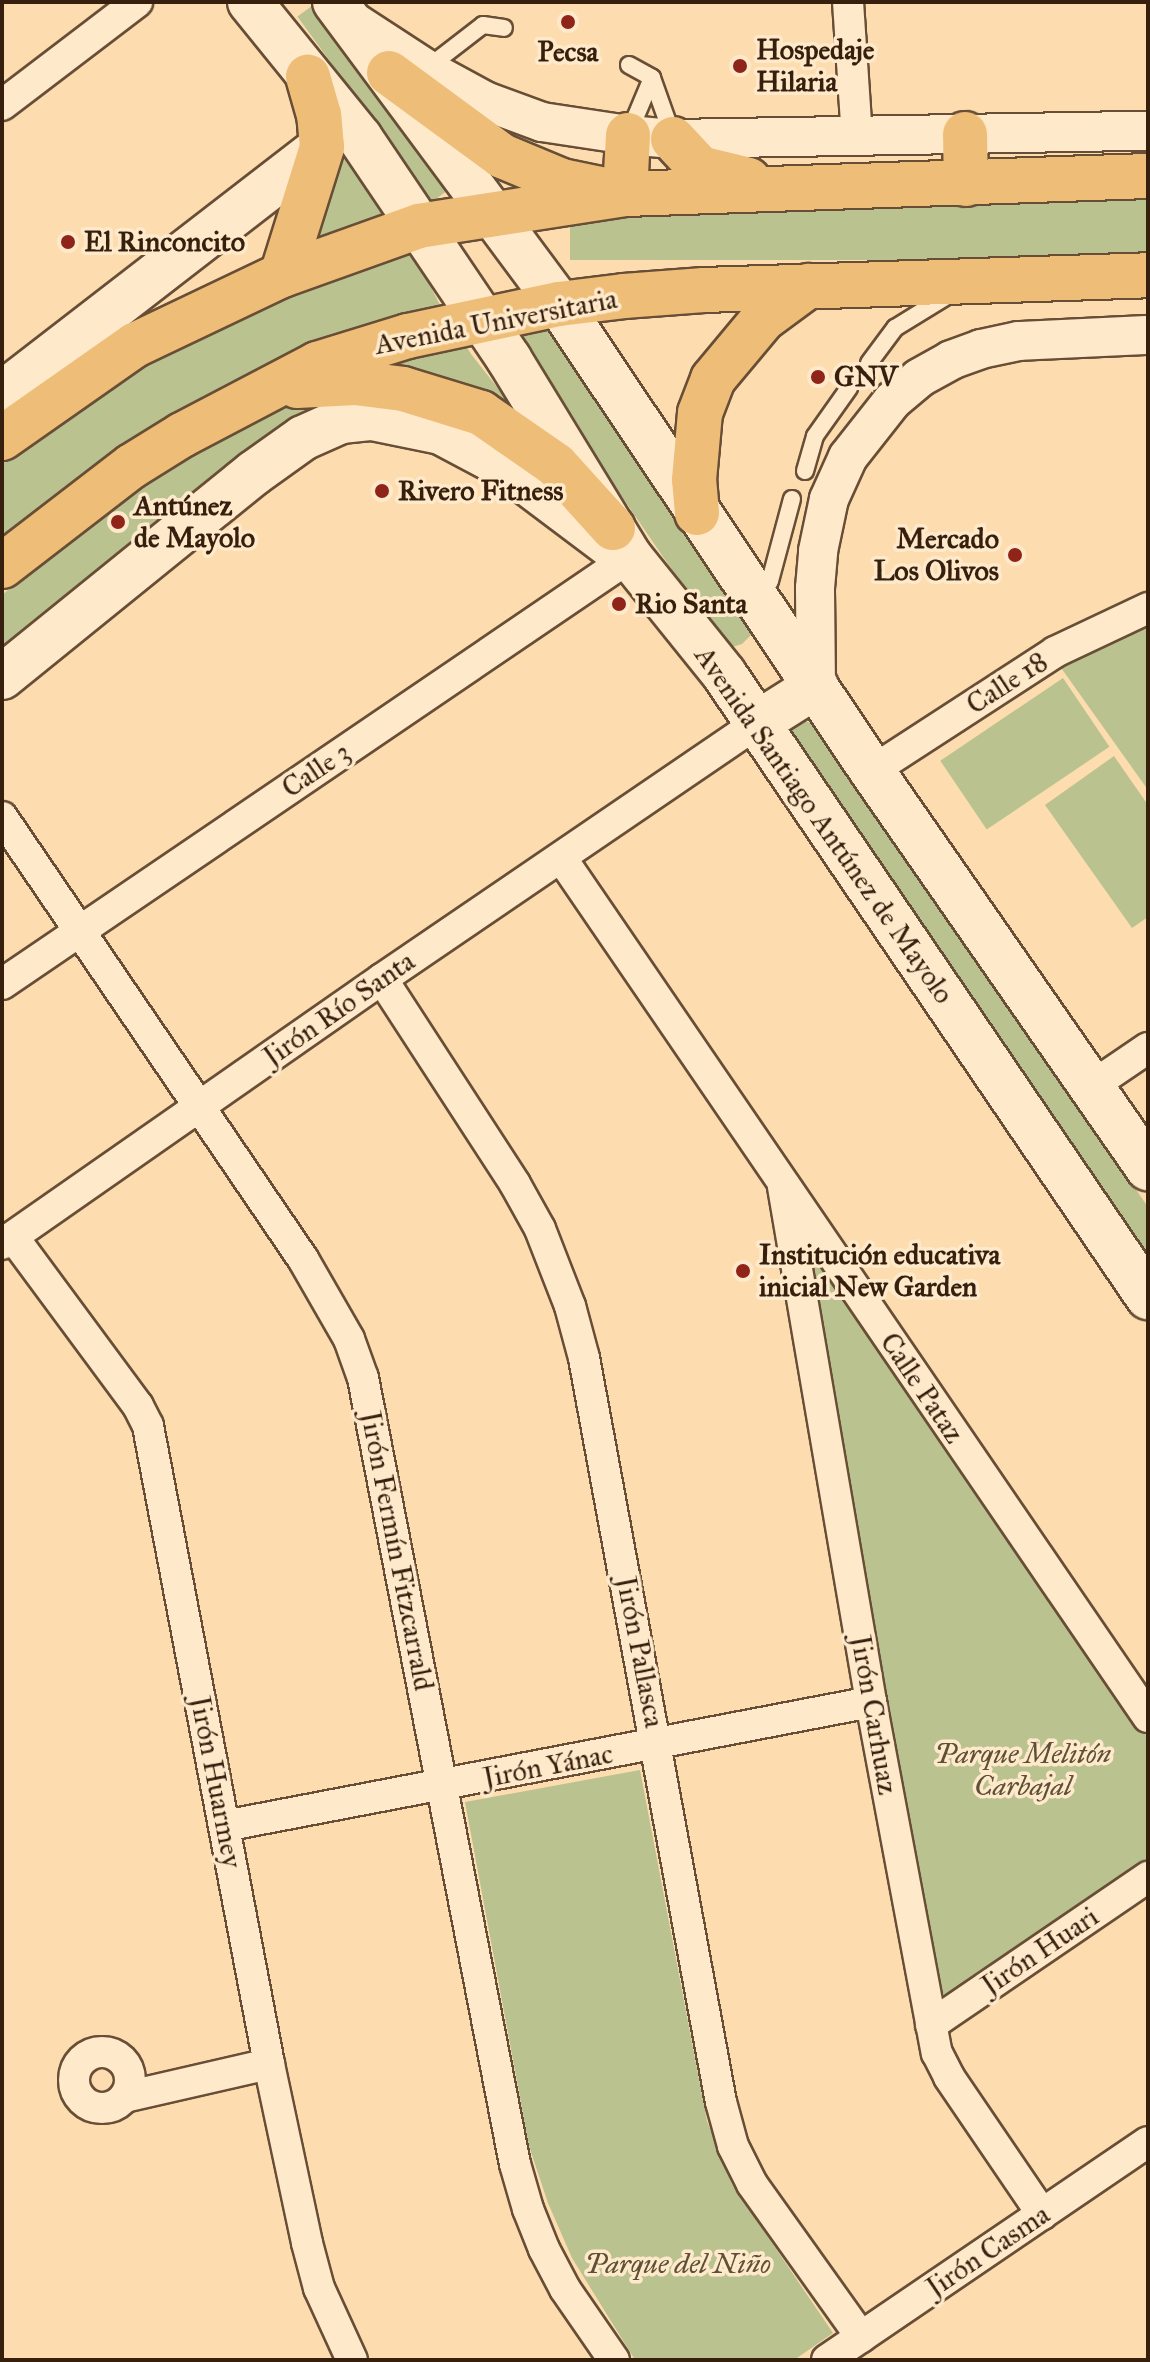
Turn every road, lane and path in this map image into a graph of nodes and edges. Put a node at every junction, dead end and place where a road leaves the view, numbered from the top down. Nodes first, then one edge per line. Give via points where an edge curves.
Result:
1 (137, 2) edge
2 (251, 2) edge
3 (848, 2) edge
4 (340, 9) edge
5 (504, 28) dead end
6 (629, 65) dead end
7 (408, 71) junction
8 (308, 77) junction
9 (652, 78) junction
10 (8, 87) edge
11 (1148, 131) edge
12 (965, 134) junction
13 (628, 135) junction
14 (857, 136) junction
15 (673, 139) junction
16 (322, 147) junction
17 (1148, 176) edge
18 (966, 184) junction
19 (794, 191) junction
20 (625, 194) junction
21 (492, 212) junction
22 (419, 226) junction
23 (282, 275) junction
24 (1148, 275) edge
25 (970, 281) junction
26 (808, 286) junction
27 (559, 304) junction
28 (481, 319) junction
29 (1148, 335) edge
30 (869, 363) dead end
31 (849, 388) dead end
32 (266, 390) junction
33 (2, 394) edge
34 (2, 438) edge
35 (805, 471) dead end
36 (792, 499) dead end
37 (697, 513) junction
38 (621, 542) junction
39 (2, 566) edge
40 (1148, 608) edge
41 (770, 619) junction
42 (724, 674) junction
43 (2, 677) edge
44 (816, 686) junction
45 (756, 724) junction
46 (872, 771) junction
47 (2, 817) edge
48 (562, 859) junction
49 (78, 931) junction
50 (382, 979) junction
51 (2, 984) edge
52 (1148, 1048) edge
53 (1092, 1086) junction
54 (200, 1107) junction
55 (1148, 1168) edge
56 (783, 1187) junction
57 (7, 1240) edge
58 (1148, 1297) edge
59 (871, 1702) junction
60 (1148, 1717) edge
61 (657, 1745) junction
62 (444, 1786) junction
63 (224, 1826) junction
64 (1148, 1877) edge
65 (931, 2025) junction
66 (269, 2064) junction
67 (125, 2097) dead end
68 (1148, 2142) edge
69 (1042, 2214) junction
70 (861, 2337) junction
71 (352, 2360) edge
72 (614, 2360) edge
73 (827, 2360) edge

1 - 10 street
2 - 8 main road, Avenida Santiago Antúnez de Mayolo
3 - 14 street
4 - 7 main road
5 - 7 lane via 483,25
6 - 9 lane
7 - 13 street via 542,122
7 - 20 main road via 502,156 562,181
7 - 21 main road
8 - 16 main road
8 - 22 main road, Avenida Santiago Antúnez de Mayolo via 360,138
9 - 13 lane
9 - 15 lane
11 - 12 street
12 - 14 street
12 - 18 main road
13 - 15 street
13 - 20 main road
14 - 15 street
15 - 19 main road via 700,168
16 - 23 main road
16 - 33 main road
17 - 18 main road
18 - 19 main road
19 - 20 main road
20 - 21 main road
21 - 22 main road
21 - 27 main road
22 - 23 main road
22 - 28 main road, Avenida Santiago Antúnez de Mayolo
23 - 34 main road via 135,345
24 - 25 main road, Avenida Universitaria
25 - 26 main road, Avenida Universitaria
25 - 30 lane via 895,328
26 - 27 main road, Avenida Universitaria
26 - 37 main road via 763,319 713,379 700,413
27 - 28 main road, Avenida Universitaria
27 - 37 main road
28 - 32 main road, Avenida Universitaria via 365,348 317,364
28 - 38 main road, Avenida Santiago Antúnez de Mayolo
29 - 44 street via 1019,341 981,349 919,378 892,401 848,457 829,499 815,588
31 - 35 lane via 815,436
32 - 38 main road via 355,383 403,389 481,413 556,465
32 - 39 main road, Avenida Universitaria via 132,466
36 - 41 lane via 770,581
37 - 41 main road
38 - 42 main road, Avenida Santiago Antúnez de Mayolo
38 - 43 main road via 603,542 505,466 441,432 372,418 341,421 303,438 254,473
38 - 49 street, Calle 3
40 - 46 street, Calle 18 via 1055,652
41 - 42 main road
41 - 44 main road
42 - 45 main road, Avenida Santiago Antúnez de Mayolo
44 - 45 main road
44 - 46 main road
45 - 48 street, Jirón Río Santa
45 - 58 main road, Avenida Santiago Antúnez de Mayolo
46 - 53 main road
47 - 49 street, Jirón Fermín Fitzcarrald
48 - 50 street, Jirón Río Santa
48 - 56 street, Calle Pataz
49 - 51 street, Calle 3
49 - 54 street, Jirón Fermín Fitzcarrald
50 - 54 street, Jirón Río Santa
50 - 61 street, Jirón Pallasca via 515,1184 565,1293 584,1358
52 - 53 street
53 - 55 main road
54 - 57 street, Jirón Río Santa
54 - 62 street, Jirón Fermín Fitzcarrald via 303,1259 349,1339 363,1378
56 - 59 street, Jirón Carhuaz
56 - 60 street, Calle Pataz
57 - 63 street, Jirón Huarmey via 138,1406 148,1426
59 - 61 street, Jirón Yánac
59 - 65 street, Jirón Carhuaz
61 - 62 street, Jirón Yánac
61 - 70 street, Jirón Pallasca via 733,2146 776,2222
62 - 63 street, Jirón Yánac
62 - 72 street, Jirón Fermín Fitzcarrald via 506,2122 528,2209 565,2289
63 - 66 street, Jirón Huarmey
64 - 65 street, Jirón Huari
65 - 69 street, Jirón Carhuaz via 949,2077
66 - 67 street
66 - 71 street, Jirón Huarmey via 319,2288
68 - 69 street, Jirón Casma
69 - 70 street, Jirón Casma
70 - 73 street, Jirón Casma

